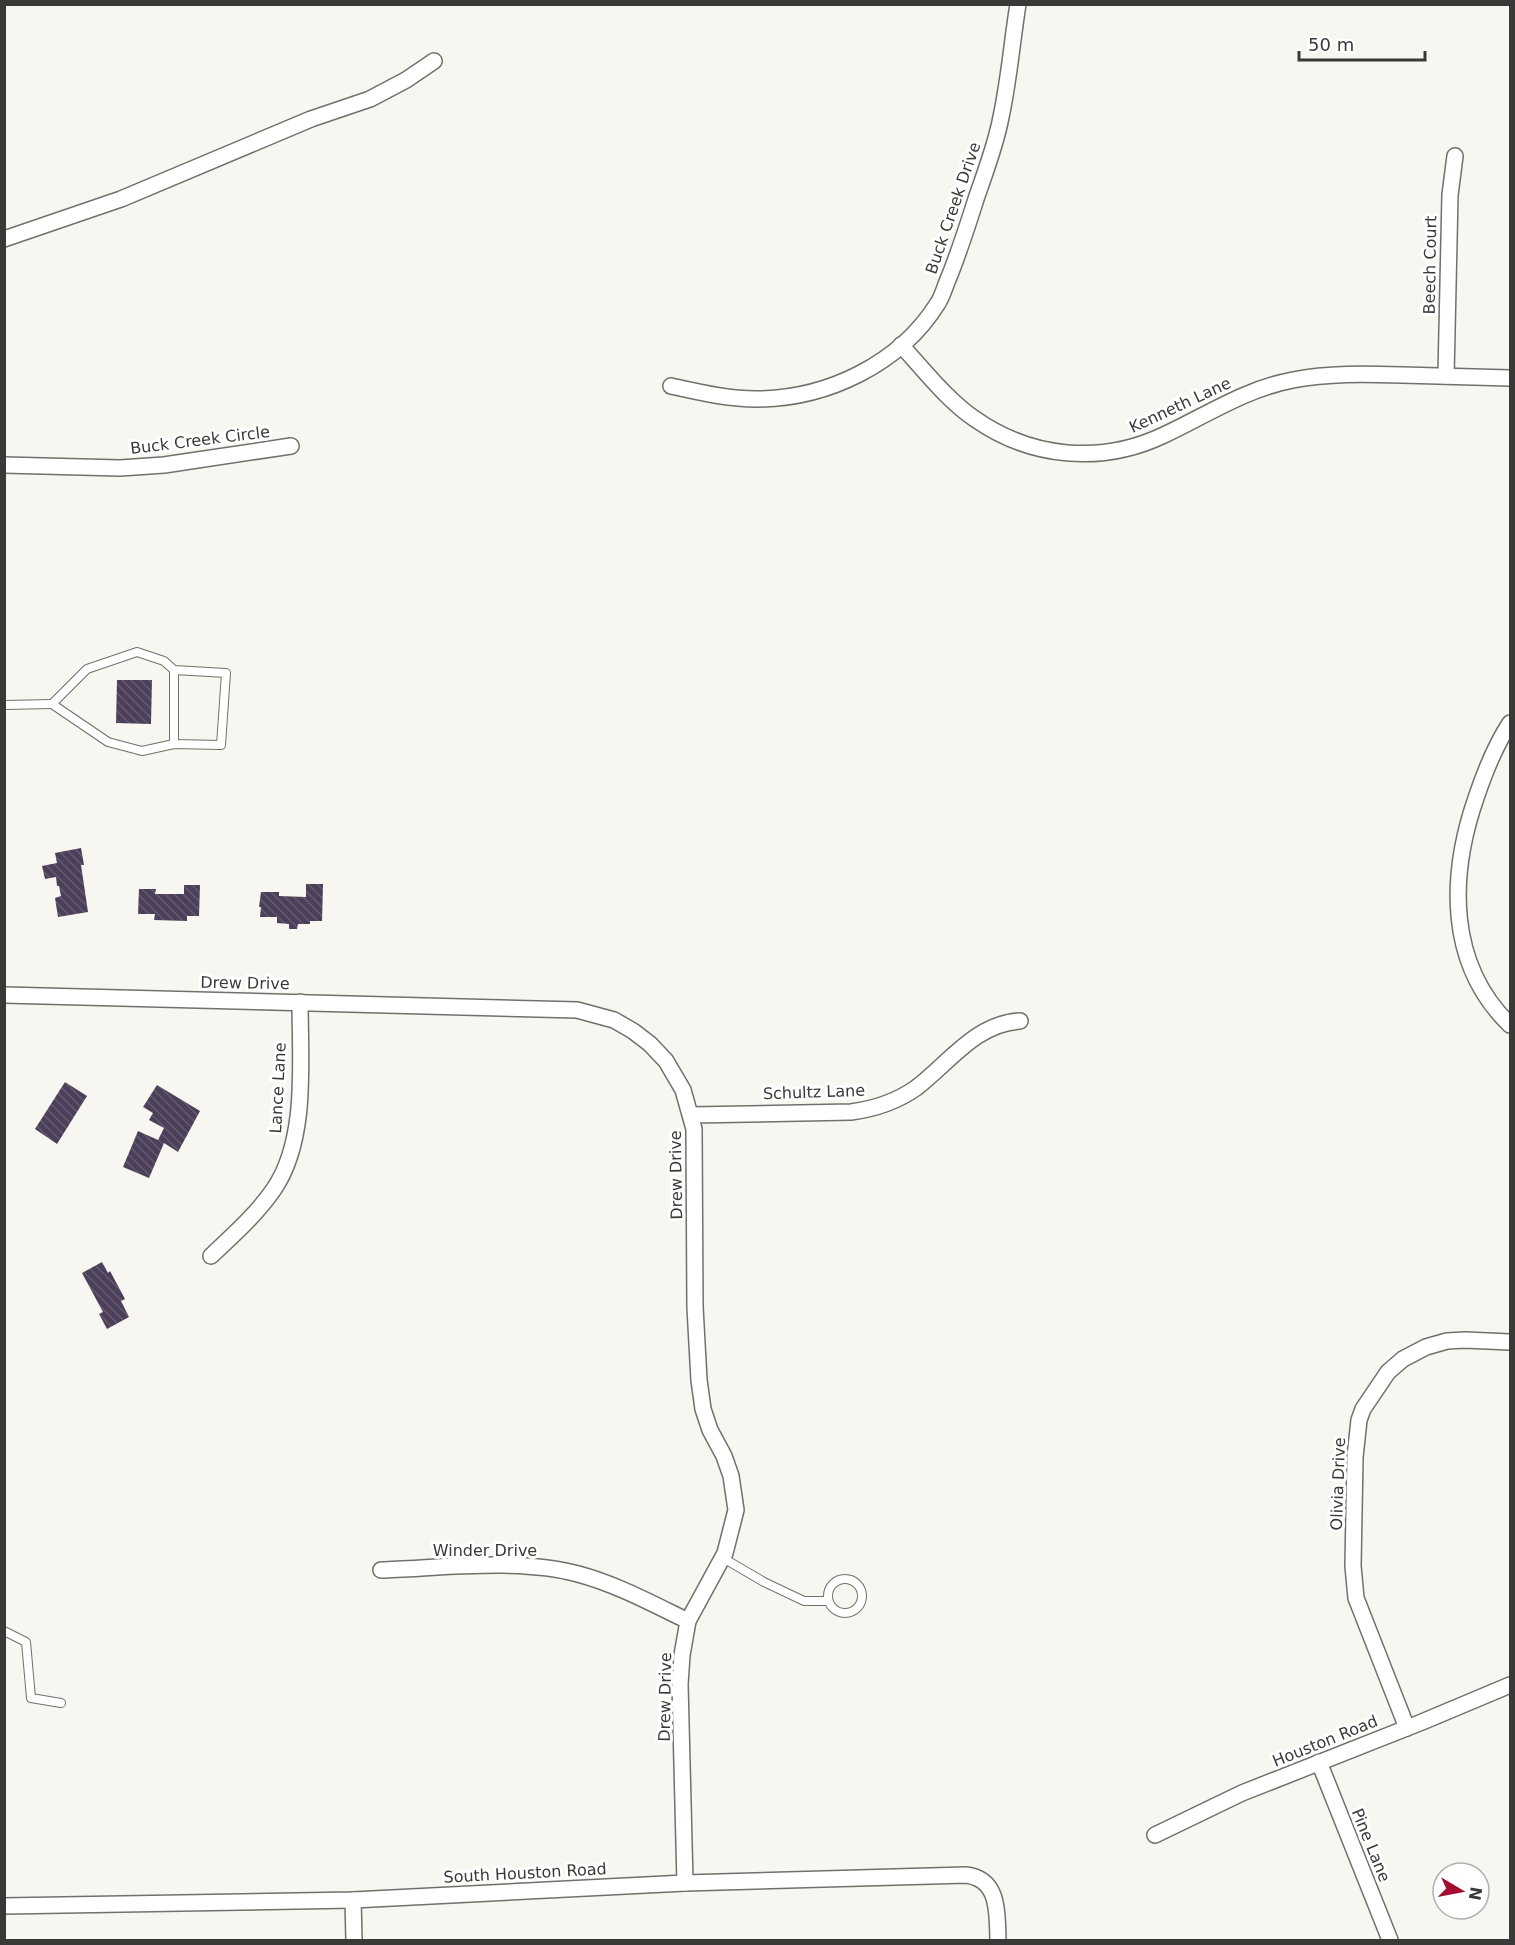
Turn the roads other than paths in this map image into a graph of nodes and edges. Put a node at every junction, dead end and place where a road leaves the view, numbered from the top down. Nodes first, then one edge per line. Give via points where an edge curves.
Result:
1 (1018, 4) edge
2 (434, 61) dead end
3 (1455, 156) dead end
4 (4, 239) edge
5 (901, 345) junction
6 (1446, 376) junction
7 (1510, 378) edge
8 (670, 386) dead end
9 (291, 446) dead end
10 (4, 465) edge
11 (174, 670) junction
12 (52, 704) junction
13 (4, 705) edge
14 (1510, 723) edge
15 (174, 744) junction
16 (4, 995) edge
17 (300, 1002) junction
18 (1020, 1021) dead end
19 (1510, 1025) edge
20 (691, 1115) junction
21 (211, 1256) dead end
22 (1510, 1342) edge
23 (723, 1558) junction
24 (381, 1570) dead end
25 (828, 1601) junction
26 (688, 1621) junction
27 (4, 1631) edge
28 (1510, 1684) edge
29 (60, 1703) dead end
30 (1407, 1728) junction
31 (1319, 1762) junction
32 (1155, 1835) dead end
33 (685, 1883) junction
34 (353, 1900) junction
35 (4, 1906) edge
36 (354, 1941) edge
37 (998, 1941) edge
38 (1390, 1941) edge

1 - 5 street, Buck Creek Drive via 1001,118 965,238 939,300
2 - 4 street via 370,99 310,119 122,199
3 - 6 street, Beech Court via 1450,195
5 - 6 street, Kenneth Lane via 957,404 1001,435 1028,447 1087,455 1143,444 1253,391 1292,380 1333,375
5 - 8 street, Buck Creek Drive via 853,377 808,393 756,399
6 - 7 street, Kenneth Lane
9 - 10 street, Buck Creek Circle via 120,468
11 - 12 lane via 164,661 137,652 87,669
11 - 15 lane
11 - 15 lane via 226,673 221,744
12 - 13 lane
12 - 15 lane via 108,742 142,751
14 - 19 street via 1488,763 1467,822 1457,897 1459,922 1476,976
16 - 17 street, Drew Drive
17 - 20 street, Drew Drive via 563,1008 596,1014 633,1031 666,1061 683,1090
17 - 21 street, Lance Lane via 300,1071 293,1146 274,1190
18 - 20 street, Schultz Lane via 1005,1022 970,1041 916,1088 872,1109
20 - 23 street, Drew Drive via 695,1146 699,1380 703,1409 731,1476 735,1502
22 - 30 street, Olivia Drive via 1447,1341 1426,1347 1388,1372 1359,1420 1353,1566 1356,1598
23 - 25 lane via 804,1601
23 - 26 street, Drew Drive
24 - 26 street, Winder Drive via 547,1568 614,1586
25 - 25 lane via 835,1611 847,1613 858,1608 862,1597 859,1585 849,1578 837,1580 828,1589
26 - 33 street, Drew Drive via 680,1684
27 - 29 lane via 26,1642 31,1698
28 - 30 street, Houston Road
30 - 31 street, Houston Road
31 - 32 street, Houston Road
31 - 38 street, Pine Lane
33 - 34 street, South Houston Road
33 - 37 street, South Houston Road via 975,1876 990,1888 995,1899
34 - 35 street, South Houston Road
34 - 36 street

